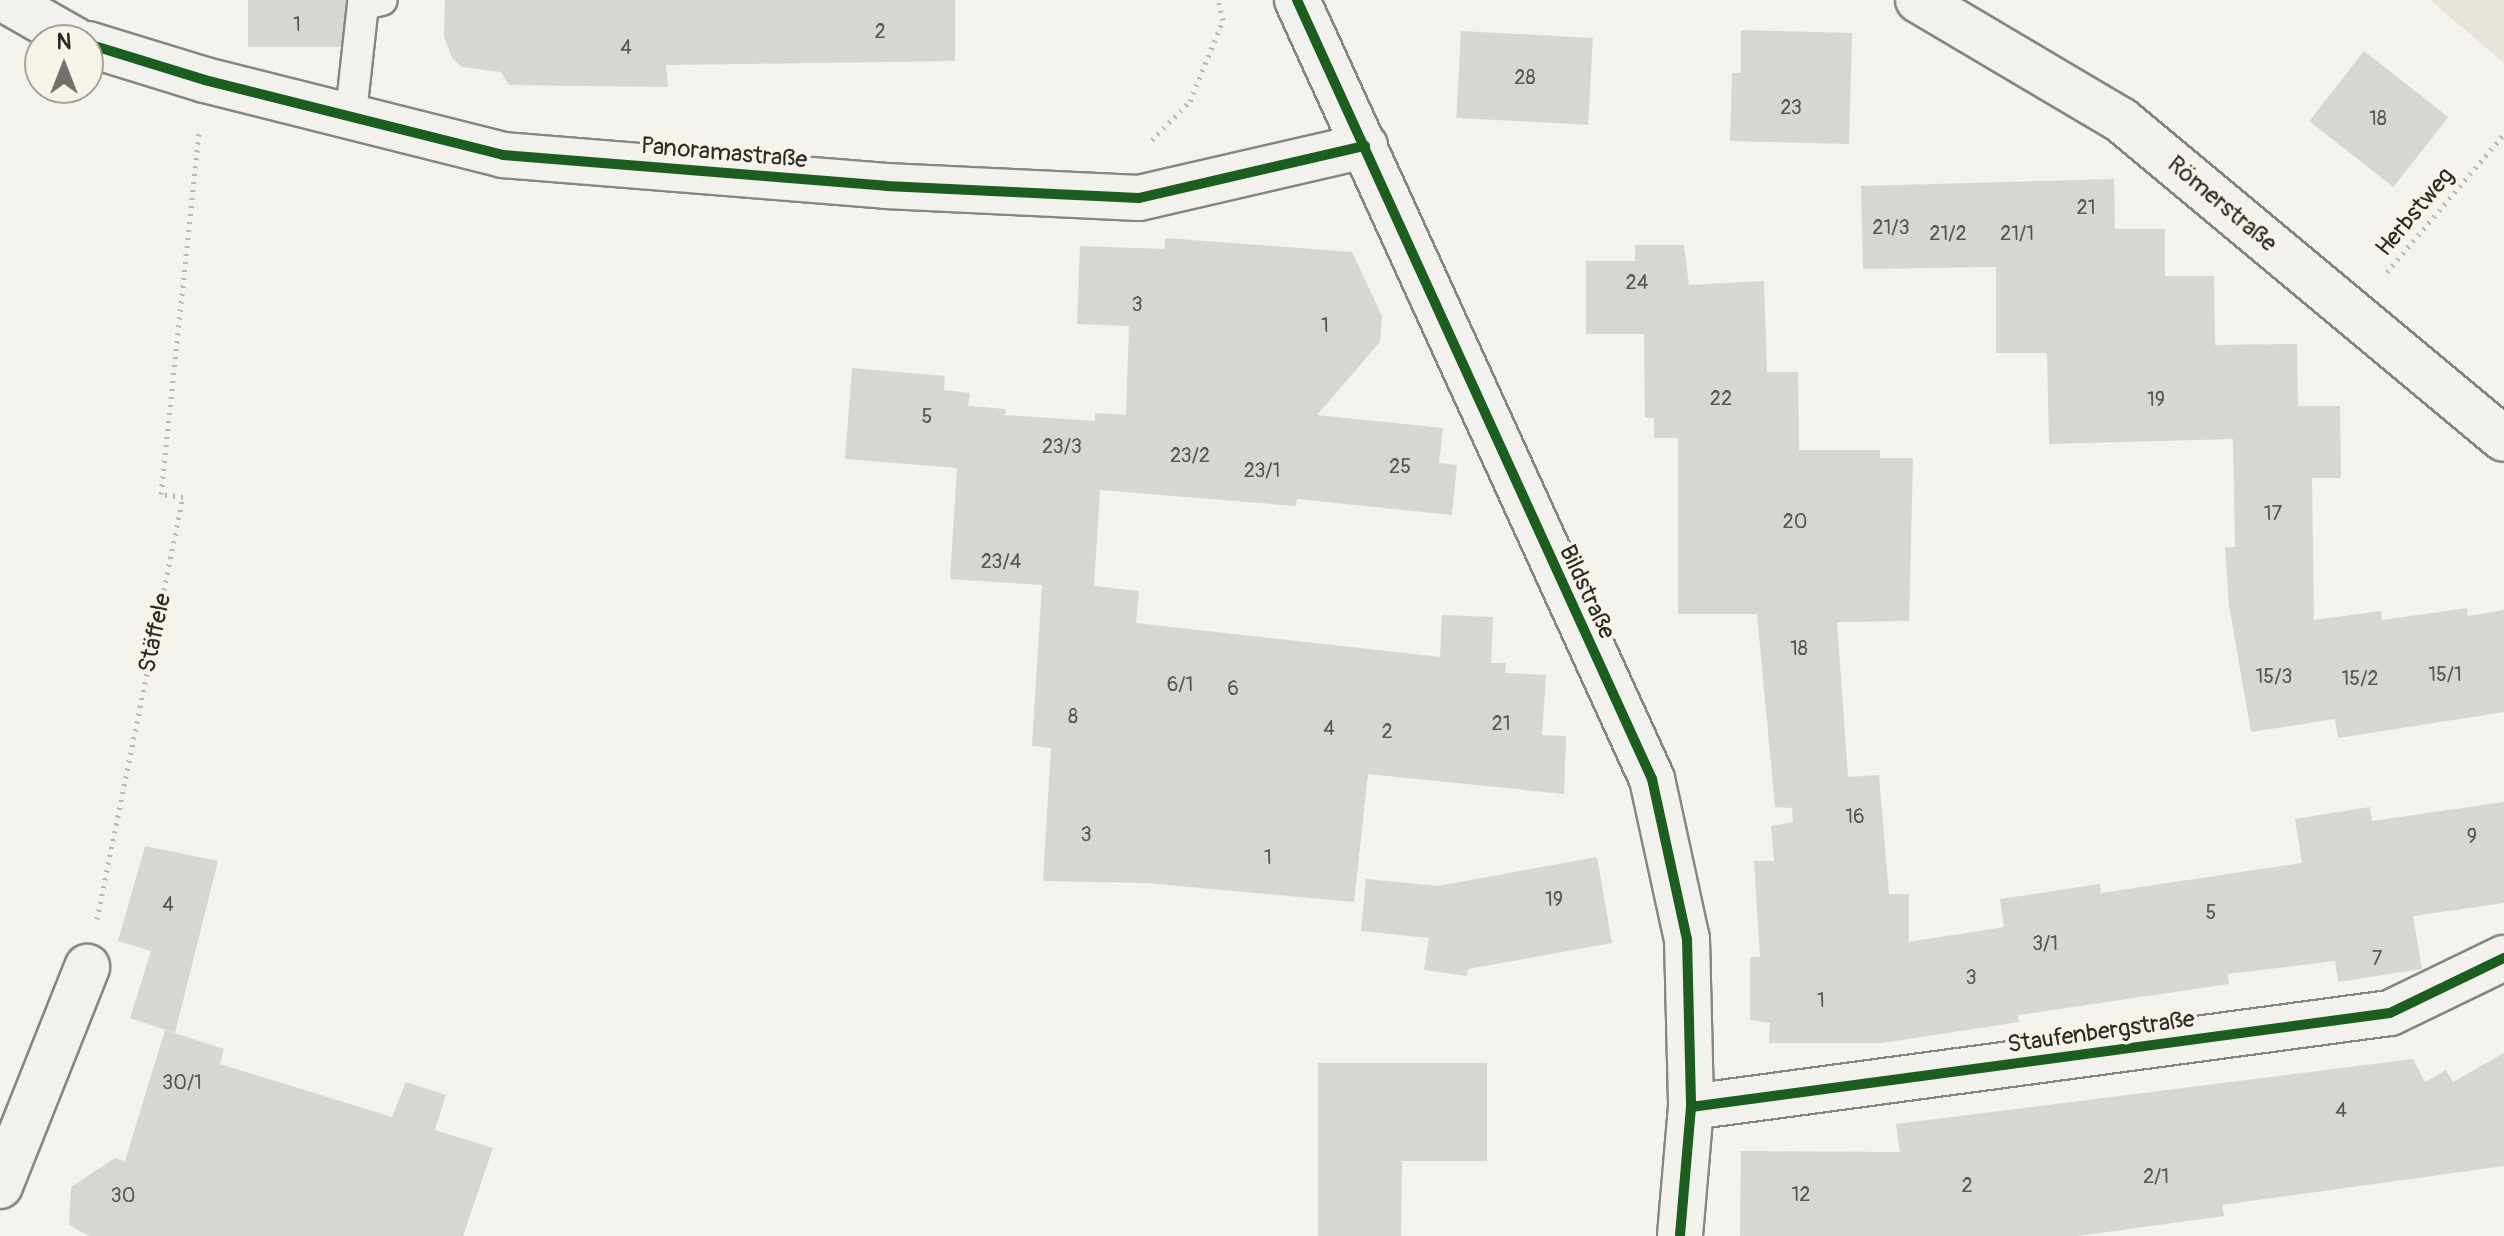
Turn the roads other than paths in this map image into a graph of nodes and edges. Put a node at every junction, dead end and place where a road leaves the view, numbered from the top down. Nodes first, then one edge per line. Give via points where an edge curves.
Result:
1 (5, 0) edge
2 (382, 0) edge
3 (1297, 0) edge
4 (1918, 0) edge
5 (47, 24) edge
6 (104, 49) edge
7 (351, 113) junction
8 (1365, 146) junction
9 (2504, 439) edge
10 (2504, 958) edge
11 (87, 967) road end
12 (1691, 1107) junction
13 (0, 1186) edge
14 (1680, 1236) edge

1 - 5 street
2 - 7 lane via 363,4
3 - 8 street, Bildstraße
4 - 9 street, Römerstraße via 2121,120
6 - 7 street, Panoramastraße via 205,80
7 - 8 street, Panoramastraße via 503,155 886,186 1139,198
8 - 12 street, Bildstraße via 1652,779 1687,939
10 - 12 street, Staufenbergstraße via 2390,1013
11 - 13 street
12 - 14 street, Bildstraße

